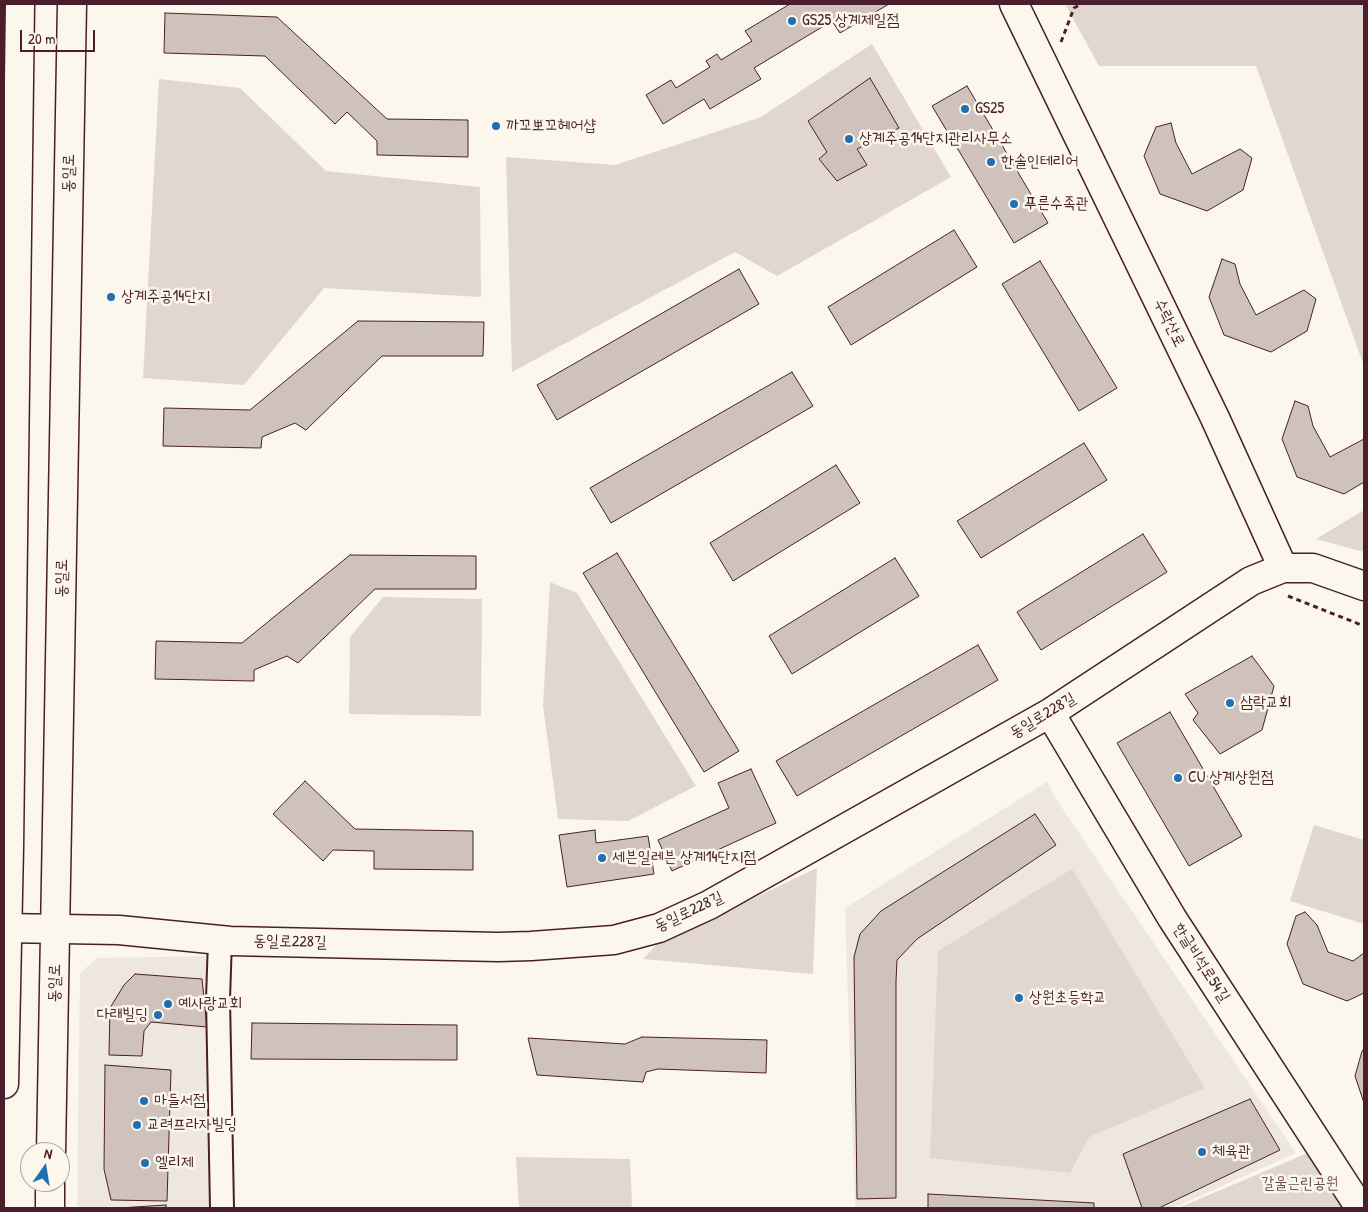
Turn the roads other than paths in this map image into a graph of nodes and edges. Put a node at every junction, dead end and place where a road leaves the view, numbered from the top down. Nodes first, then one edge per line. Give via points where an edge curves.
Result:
1 (20, 4) edge
2 (72, 4) edge
3 (1014, 4) edge
4 (1283, 568) junction
5 (1364, 586) edge
6 (1050, 713) junction
7 (6, 928) edge
8 (56, 928) junction
9 (220, 940) junction
10 (4, 1084) edge
11 (51, 1142) edge
12 (50, 1192) edge
13 (50, 1208) edge
14 (222, 1208) edge
15 (1360, 1208) edge

1 - 7 street
2 - 8 street, 동일로
3 - 4 street, 수락산로 via 1215,418
4 - 5 street via 1313,568
4 - 6 street, 동일로228길 via 1251,581
6 - 9 street, 동일로228길 via 709,906 659,928 614,940 531,946
6 - 15 street, 한글비석로54길 via 1172,918
7 - 8 street, 동일로228길
7 - 10 street
8 - 9 street, 동일로228길 via 119,930
8 - 11 street, 동일로
9 - 14 street
12 - 13 street

